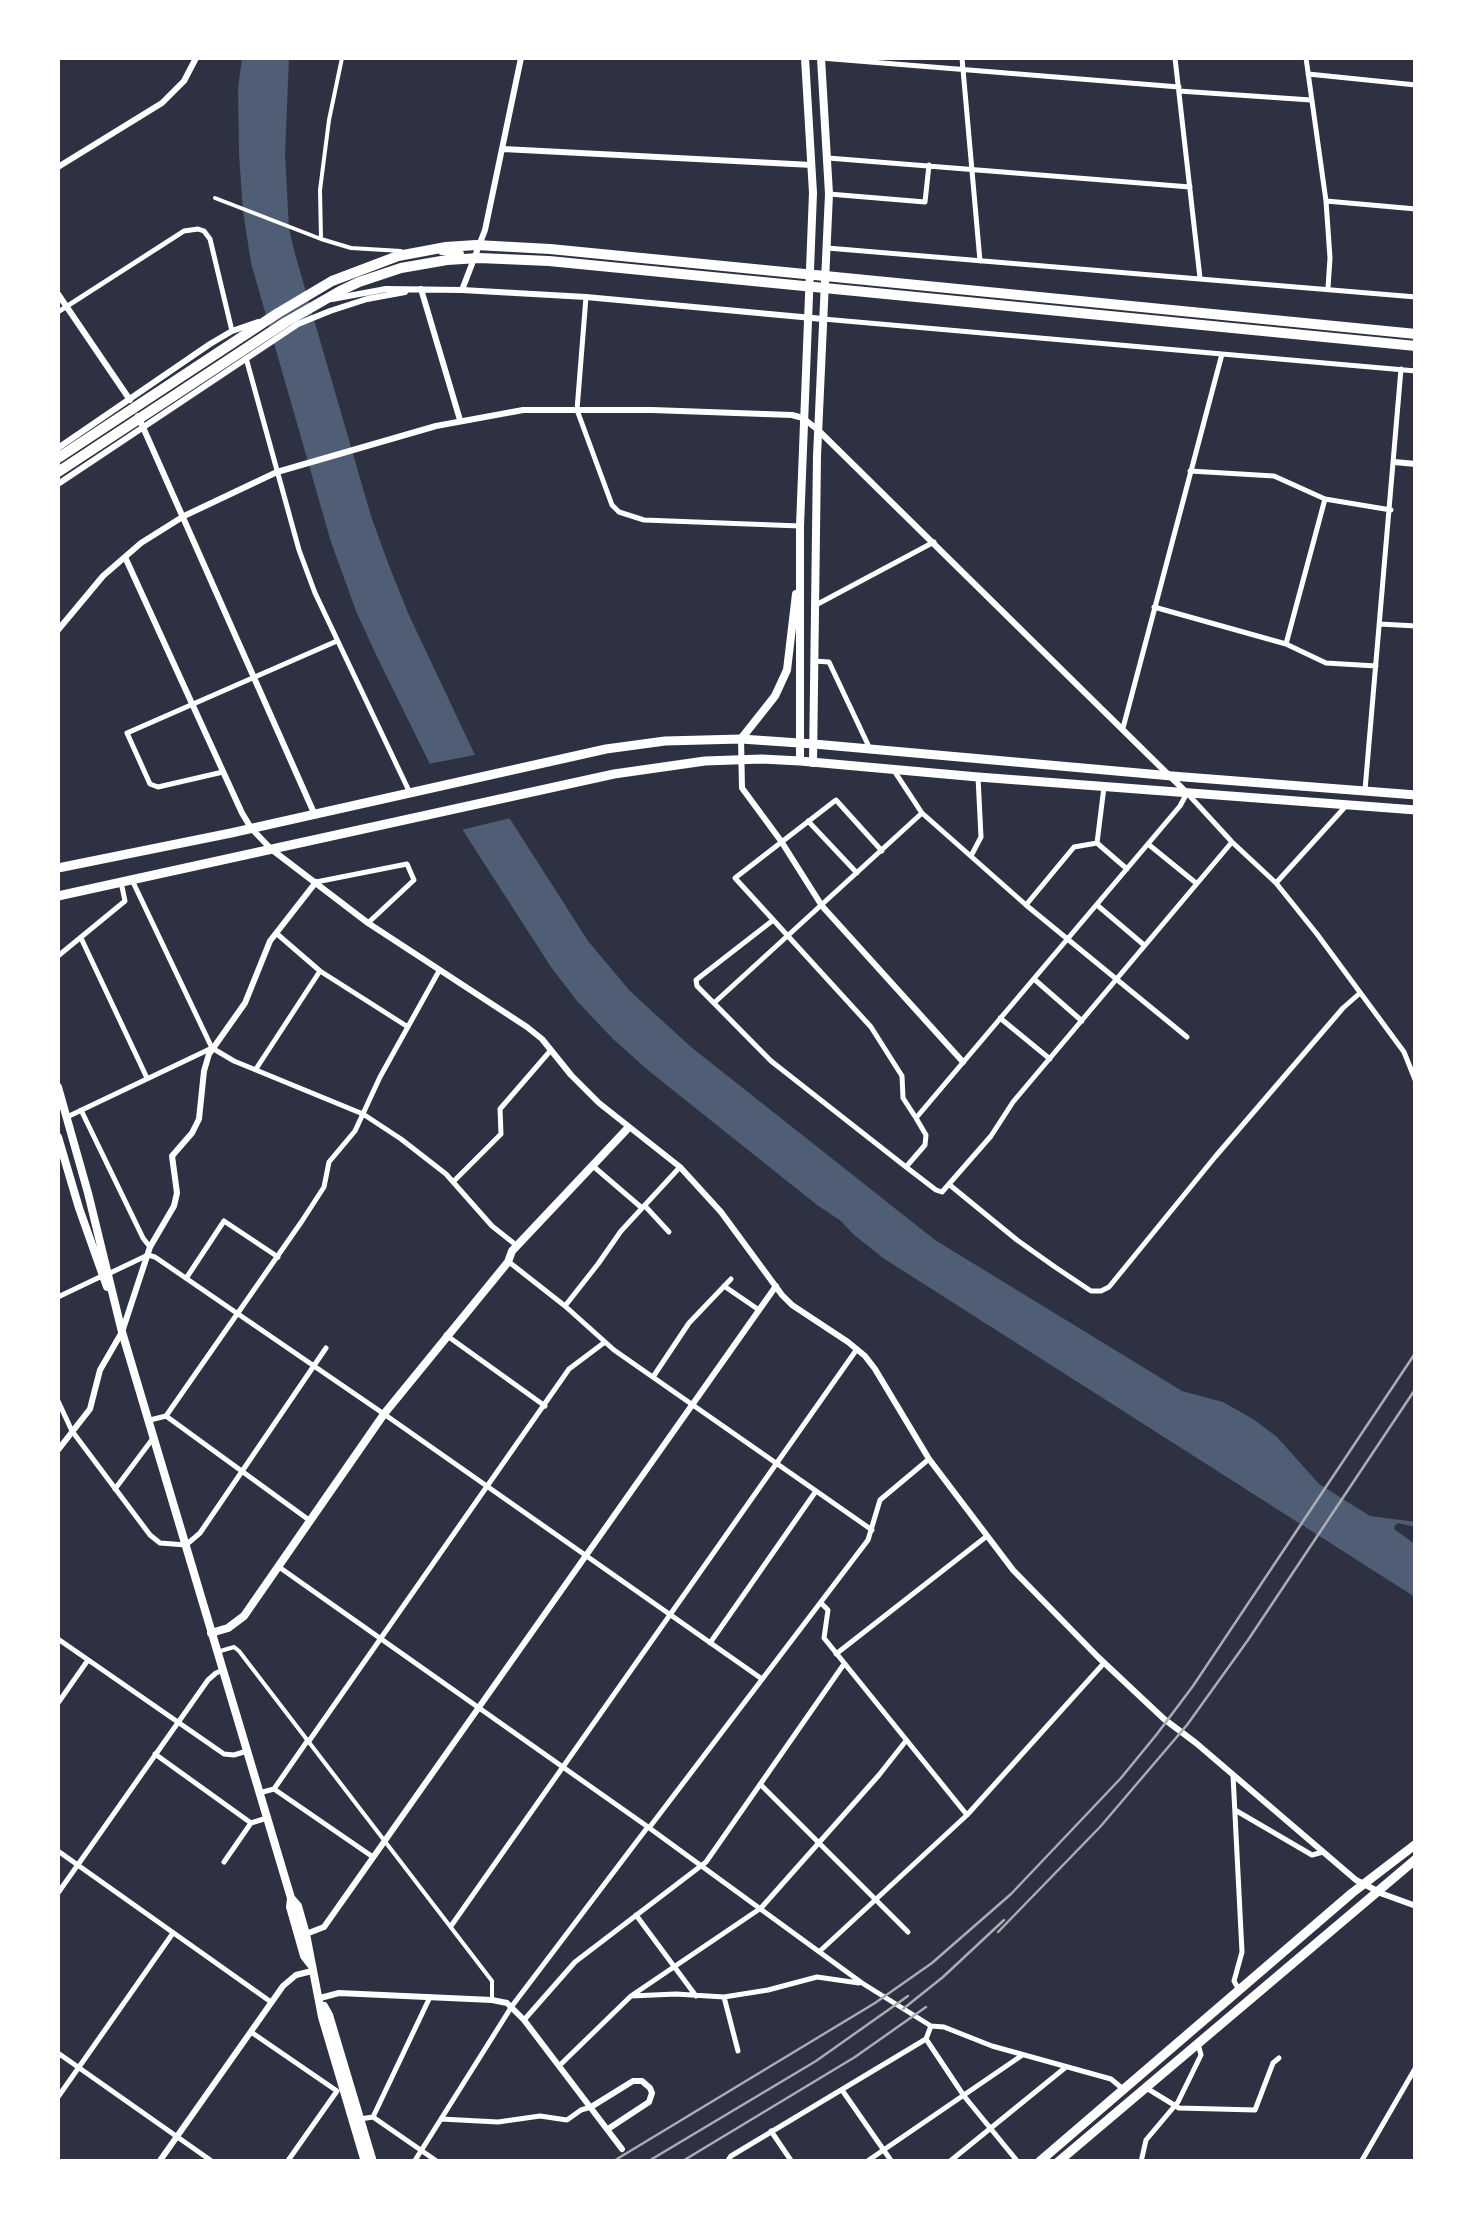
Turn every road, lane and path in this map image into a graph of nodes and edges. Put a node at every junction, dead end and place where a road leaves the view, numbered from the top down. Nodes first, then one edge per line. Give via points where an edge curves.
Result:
1 (196, 58) edge
2 (342, 58) edge
3 (522, 58) edge
4 (805, 58) edge
5 (821, 58) edge
6 (962, 58) edge
7 (1175, 58) edge
8 (1306, 58) edge
9 (963, 70) junction
10 (1308, 74) junction
11 (1416, 86) edge
12 (1179, 89) junction
13 (1311, 100) junction
14 (503, 149) junction
15 (828, 158) junction
16 (928, 165) junction
17 (812, 166) junction
18 (58, 167) edge
19 (972, 168) junction
20 (1190, 188) junction
21 (829, 194) junction
22 (215, 198) dead end
23 (1326, 201) junction
24 (1416, 209) edge
25 (322, 240) junction
26 (827, 248) junction
27 (462, 253) dead end
28 (980, 261) junction
29 (1200, 278) junction
30 (420, 289) junction
31 (1328, 289) junction
32 (462, 290) junction
33 (58, 294) edge
34 (586, 297) junction
35 (1416, 297) edge
36 (66, 307) junction
37 (58, 312) edge
38 (807, 317) junction
39 (823, 319) junction
40 (232, 331) junction
41 (1416, 334) edge
42 (1416, 346) edge
43 (1222, 354) junction
44 (246, 358) junction
45 (1401, 369) junction
46 (1416, 370) edge
47 (130, 400) junction
48 (577, 410) junction
49 (803, 418) junction
50 (460, 420) junction
51 (144, 426) junction
52 (818, 430) junction
53 (58, 448) edge
54 (58, 458) edge
55 (1394, 462) junction
56 (1416, 464) edge
57 (1190, 471) junction
58 (58, 472) edge
59 (277, 472) junction
60 (58, 484) edge
61 (1325, 499) junction
62 (1390, 510) junction
63 (184, 516) junction
64 (800, 526) junction
65 (934, 542) junction
66 (125, 557) junction
67 (800, 563) junction
68 (814, 606) junction
69 (1154, 607) junction
70 (1380, 624) junction
71 (1416, 626) edge
72 (58, 630) edge
73 (337, 641) junction
74 (1286, 644) junction
75 (814, 661) junction
76 (1376, 666) junction
77 (255, 679) junction
78 (192, 705) junction
79 (1123, 728) junction
80 (741, 740) junction
81 (801, 743) junction
82 (814, 744) junction
83 (870, 749) junction
84 (741, 759) junction
85 (800, 761) junction
86 (813, 762) junction
87 (894, 770) junction
88 (223, 772) junction
89 (1172, 776) junction
90 (978, 778) junction
91 (1104, 787) junction
92 (1365, 791) junction
93 (1188, 792) junction
94 (410, 793) junction
95 (1416, 795) edge
96 (1348, 804) junction
97 (1416, 810) edge
98 (314, 812) junction
99 (922, 813) junction
100 (808, 821) junction
101 (251, 828) junction
102 (781, 840) junction
103 (1232, 842) junction
104 (1097, 843) junction
105 (1148, 844) junction
106 (271, 849) junction
107 (882, 851) junction
108 (970, 856) junction
109 (58, 868) edge
110 (1127, 869) junction
111 (857, 873) junction
112 (132, 880) junction
113 (121, 882) junction
114 (316, 882) junction
115 (1196, 883) junction
116 (1276, 883) junction
117 (58, 896) edge
118 (1097, 904) junction
119 (822, 906) junction
120 (1026, 906) junction
121 (772, 921) junction
122 (368, 922) junction
123 (276, 933) junction
124 (788, 937) junction
125 (80, 938) junction
126 (1067, 940) junction
127 (1144, 945) junction
128 (58, 956) edge
129 (439, 970) junction
130 (320, 971) junction
131 (1034, 979) junction
132 (1116, 980) junction
133 (1360, 993) junction
134 (713, 1004) junction
135 (1000, 1018) junction
136 (1082, 1021) junction
137 (408, 1026) junction
138 (1187, 1038) dead end
139 (212, 1048) junction
140 (552, 1050) junction
141 (1050, 1059) junction
142 (963, 1062) junction
143 (256, 1070) junction
144 (148, 1078) junction
145 (1416, 1082) edge
146 (58, 1087) edge
147 (81, 1110) junction
148 (363, 1114) junction
149 (66, 1118) junction
150 (916, 1118) junction
151 (628, 1128) junction
152 (58, 1137) edge
153 (593, 1166) junction
154 (680, 1167) junction
155 (906, 1167) junction
156 (453, 1182) junction
157 (950, 1185) junction
158 (643, 1207) junction
159 (670, 1232) dead end
160 (516, 1246) junction
161 (149, 1251) junction
162 (278, 1258) junction
163 (508, 1262) junction
164 (105, 1275) junction
165 (186, 1278) junction
166 (732, 1278) dead end
167 (724, 1286) junction
168 (776, 1286) junction
169 (58, 1297) edge
170 (565, 1306) junction
171 (758, 1310) junction
172 (239, 1314) junction
173 (122, 1332) junction
174 (446, 1335) junction
175 (605, 1342) junction
176 (326, 1348) dead end
177 (857, 1349) junction
178 (314, 1366) junction
179 (653, 1376) junction
180 (58, 1401) edge
181 (692, 1404) junction
182 (545, 1406) junction
183 (384, 1414) junction
184 (166, 1416) junction
185 (148, 1420) junction
186 (72, 1432) junction
187 (154, 1437) junction
188 (58, 1450) edge
189 (929, 1459) junction
190 (778, 1464) junction
191 (242, 1470) junction
192 (487, 1487) junction
193 (115, 1489) junction
194 (816, 1491) junction
195 (311, 1521) junction
196 (872, 1530) junction
197 (987, 1536) junction
198 (186, 1545) junction
199 (585, 1556) junction
200 (278, 1567) junction
201 (821, 1603) junction
202 (671, 1615) junction
203 (211, 1633) junction
204 (58, 1638) edge
205 (381, 1639) junction
206 (710, 1643) junction
207 (217, 1652) junction
208 (836, 1654) junction
209 (88, 1660) junction
210 (844, 1664) junction
211 (1104, 1664) junction
212 (224, 1670) junction
213 (762, 1679) junction
214 (58, 1702) edge
215 (478, 1707) junction
216 (179, 1721) junction
217 (308, 1741) junction
218 (906, 1741) junction
219 (247, 1751) junction
220 (155, 1754) junction
221 (564, 1768) junction
222 (1233, 1776) junction
223 (760, 1784) junction
224 (274, 1789) junction
225 (260, 1794) junction
226 (1235, 1810) junction
227 (967, 1816) junction
228 (266, 1818) junction
229 (251, 1823) junction
230 (649, 1828) junction
231 (385, 1840) junction
232 (819, 1842) junction
233 (1416, 1844) edge
234 (58, 1851) edge
235 (1323, 1852) junction
236 (373, 1857) junction
237 (1416, 1859) edge
238 (224, 1862) dead end
239 (77, 1865) junction
240 (702, 1866) junction
241 (1363, 1884) junction
242 (1376, 1891) junction
243 (58, 1893) edge
244 (291, 1898) junction
245 (876, 1900) junction
246 (1416, 1906) edge
247 (761, 1908) junction
248 (636, 1914) junction
249 (451, 1926) junction
250 (908, 1932) dead end
251 (173, 1933) junction
252 (306, 1934) junction
253 (820, 1951) junction
254 (673, 1965) junction
255 (311, 1968) junction
256 (862, 1984) junction
257 (1239, 1990) junction
258 (631, 1996) junction
259 (696, 1996) junction
260 (430, 1997) junction
261 (320, 1998) junction
262 (724, 1998) junction
263 (492, 2000) junction
264 (271, 2002) junction
265 (512, 2006) junction
266 (524, 2020) junction
267 (931, 2026) junction
268 (250, 2032) junction
269 (926, 2039) junction
270 (1197, 2042) junction
271 (738, 2051) dead end
272 (58, 2052) edge
273 (1021, 2056) junction
274 (1280, 2058) dead end
275 (559, 2066) junction
276 (78, 2067) junction
277 (1066, 2067) junction
278 (1416, 2067) edge
279 (1145, 2087) junction
280 (340, 2089) junction
281 (1124, 2089) junction
282 (841, 2090) junction
283 (964, 2096) junction
284 (58, 2098) edge
285 (1175, 2105) junction
286 (591, 2107) junction
287 (373, 2117) junction
288 (360, 2119) junction
289 (441, 2119) junction
290 (991, 2127) junction
291 (608, 2129) junction
292 (770, 2131) junction
293 (177, 2136) junction
294 (622, 2149) dead end
295 (422, 2150) junction
296 (882, 2150) junction
297 (159, 2162) edge
298 (213, 2162) edge
299 (287, 2162) edge
300 (365, 2162) edge
301 (373, 2162) edge
302 (414, 2162) edge
303 (438, 2162) edge
304 (728, 2162) edge
305 (792, 2162) edge
306 (866, 2162) edge
307 (892, 2162) edge
308 (949, 2162) edge
309 (1018, 2162) edge
310 (1039, 2162) edge
311 (1058, 2162) edge
312 (1141, 2162) edge
313 (1360, 2162) edge

1 - 18 street via 162,103
2 - 25 street via 320,190
3 - 14 street
4 - 17 main road
5 - 9 street
5 - 15 main road
6 - 9 street
7 - 12 street
8 - 10 street
9 - 12 street
9 - 19 street
10 - 11 street
10 - 13 street
12 - 13 street
12 - 20 street
13 - 23 street
14 - 17 street
14 - 32 street
15 - 16 street
15 - 21 main road
16 - 19 street
16 - 21 street via 925,202
17 - 38 main road
19 - 20 street
19 - 28 street
20 - 29 street
21 - 26 main road
22 - 25 street
23 - 24 street
23 - 31 street
25 - 27 street via 351,248
26 - 28 street
26 - 39 main road
28 - 29 street
29 - 31 street
30 - 32 street
30 - 40 street via 342,296
30 - 44 street via 298,324
30 - 50 street
31 - 35 street
32 - 34 street
33 - 36 street
34 - 38 street
34 - 48 street
36 - 37 street
36 - 40 street via 198,228 210,239
36 - 47 street
38 - 39 street
38 - 49 main road
39 - 43 street
39 - 52 main road
40 - 47 street
41 - 54 highway via 550,249 446,247 398,256 332,282
42 - 58 highway via 549,261 447,260 401,268 340,292
43 - 45 street
43 - 57 street
44 - 51 street
44 - 59 street
45 - 46 street
45 - 55 street
47 - 51 street
47 - 53 street
48 - 49 street
48 - 50 street
48 - 64 street via 608,497 620,512 644,520
49 - 52 street
49 - 64 main road
50 - 59 street
51 - 60 street
51 - 63 street
52 - 65 street
52 - 68 main road
55 - 56 street
55 - 62 street
57 - 61 street via 1274,476
57 - 69 street
59 - 63 street
59 - 73 street
61 - 62 street
61 - 74 street
62 - 70 street
63 - 66 street
63 - 77 street
64 - 67 main road
65 - 68 street
65 - 79 street
66 - 72 street
66 - 78 street
67 - 80 main road via 787,670
67 - 81 main road
68 - 75 main road
69 - 74 street
69 - 79 street
70 - 71 street
70 - 76 street
73 - 77 street
73 - 94 street
74 - 76 street via 1326,663
75 - 82 main road
75 - 83 street via 829,662
76 - 92 street
77 - 78 street
77 - 98 street
78 - 88 street
78 - 88 street via 127,733 150,784
79 - 89 street
80 - 81 main road
80 - 84 street
80 - 94 main road via 621,747
81 - 82 main road
81 - 85 main road
82 - 83 main road
82 - 86 main road
83 - 89 main road
84 - 85 main road
84 - 102 street via 742,788
84 - 106 main road via 640,768
85 - 86 main road
86 - 87 main road
87 - 90 main road
87 - 99 street
88 - 101 street
89 - 92 main road
89 - 93 street
90 - 91 main road
90 - 108 street via 981,837
91 - 93 main road
91 - 104 street
92 - 95 main road
93 - 96 main road
93 - 103 street
93 - 105 street
94 - 98 main road
96 - 97 main road
96 - 116 street
98 - 101 main road
99 - 107 street
99 - 108 street
100 - 102 street
100 - 107 street via 836,800
100 - 111 street
101 - 106 street
101 - 109 main road
102 - 119 street
102 - 121 street via 735,878
103 - 115 street
103 - 116 street
104 - 110 street
104 - 120 street via 1074,847
105 - 110 street
105 - 115 street
106 - 112 main road
106 - 114 street
107 - 111 street
108 - 120 street
110 - 118 street
111 - 119 street
112 - 113 main road
112 - 139 street
113 - 117 main road
113 - 125 street via 125,901
114 - 122 street
114 - 122 street via 407,864 414,880
114 - 123 street
115 - 127 street
116 - 133 street
118 - 126 street
118 - 127 street
119 - 124 street
119 - 142 street
120 - 126 street
121 - 124 street
121 - 134 street via 696,980
122 - 129 street
123 - 130 street
123 - 139 street via 245,1003
124 - 134 street
124 - 150 street via 870,1028 902,1076 902,1098
125 - 128 street
125 - 144 street
126 - 131 street
126 - 132 street
127 - 132 street
129 - 137 street
129 - 140 street
130 - 137 street
130 - 143 street
131 - 135 street
131 - 136 street
132 - 136 street
132 - 138 street
133 - 145 street via 1404,1052
133 - 157 street via 1109,1288 1091,1291
134 - 155 street via 771,1060
135 - 141 street
135 - 142 street
136 - 141 street
137 - 148 street
139 - 143 street
139 - 144 street
139 - 161 street via 199,1119 172,1156 174,1206
140 - 151 street
140 - 156 street via 500,1109 501,1134
141 - 157 street
142 - 150 street
143 - 148 street
144 - 147 street
146 - 149 main road
147 - 149 street
147 - 161 street
148 - 156 street
148 - 162 street via 328,1162 324,1186
149 - 164 main road
150 - 155 street via 925,1145
151 - 153 main road
151 - 154 street
152 - 164 main road
153 - 158 street
153 - 160 main road
154 - 158 street
154 - 168 street
155 - 157 street via 936,1190
156 - 160 street
158 - 159 street
158 - 170 street
160 - 163 main road
161 - 164 street
161 - 165 street
161 - 173 street
162 - 165 street via 224,1221
162 - 172 street
163 - 170 street
163 - 174 main road
164 - 169 street
164 - 173 main road
165 - 172 street
166 - 167 street
167 - 171 street
167 - 179 street
168 - 171 street
168 - 177 street
170 - 175 street
171 - 181 street
172 - 178 street
172 - 184 street
173 - 185 main road
173 - 186 street via 100,1370 90,1409
174 - 182 street
174 - 183 main road
175 - 179 street
175 - 182 street via 569,1369
176 - 178 street
177 - 189 street
177 - 190 street
178 - 183 street
178 - 191 street
179 - 181 street
180 - 186 street
181 - 190 street
181 - 199 street
182 - 192 street
183 - 192 street
183 - 195 main road
184 - 185 street
184 - 191 street
185 - 187 main road
186 - 188 street
186 - 193 street
187 - 193 street
187 - 198 main road
189 - 196 street via 880,1500
189 - 197 street
190 - 194 street
190 - 202 street
191 - 195 street
191 - 198 street
192 - 199 street
192 - 205 street
193 - 198 street via 150,1536
194 - 196 street
194 - 206 street
195 - 200 main road
196 - 201 street
197 - 208 street
197 - 211 street
198 - 203 main road
199 - 202 street
199 - 215 street
200 - 203 main road via 240,1620
200 - 205 street
201 - 208 street via 828,1610 824,1638
201 - 213 street
202 - 206 street
202 - 221 street
203 - 207 main road
204 - 209 street
205 - 215 street
205 - 217 street
206 - 213 street
207 - 212 main road
207 - 217 street via 234,1646
208 - 210 street
209 - 214 street
209 - 216 street
210 - 218 street
210 - 223 street
211 - 222 street
211 - 227 street
212 - 216 street via 208,1680
212 - 219 main road
213 - 230 street
215 - 221 street
215 - 231 street
216 - 219 street via 228,1756
216 - 220 street
217 - 224 street
217 - 231 street
218 - 227 street
218 - 232 street
219 - 225 main road
220 - 229 street
220 - 239 street
221 - 230 street
221 - 249 street
222 - 226 street
222 - 235 street
223 - 232 street
223 - 240 street
224 - 225 street
224 - 236 street
225 - 228 main road
226 - 235 street via 1312,1855
226 - 257 street
227 - 245 street
228 - 229 street
228 - 244 main road
229 - 238 street
230 - 240 street
230 - 265 street
231 - 236 street
231 - 249 street
232 - 245 street
232 - 247 street
233 - 241 main road
234 - 239 street
235 - 241 street
236 - 252 street via 324,1927
237 - 242 main road
239 - 243 street
239 - 251 street
240 - 247 street
240 - 248 street
241 - 242 street
241 - 257 main road
242 - 246 street
242 - 270 main road
244 - 252 main road
244 - 255 main road
245 - 250 street
245 - 253 street
247 - 253 street
247 - 254 street
248 - 254 street
248 - 266 street via 575,1962
249 - 263 street via 492,1981
251 - 264 street
251 - 276 street
252 - 255 main road
253 - 256 street
254 - 258 street
254 - 259 street
255 - 261 main road
255 - 264 street via 291,1978
256 - 262 street via 817,1977
256 - 267 street
257 - 281 main road
258 - 259 street
258 - 275 street
259 - 262 street
260 - 261 street
260 - 263 street
260 - 287 street
261 - 280 main road
261 - 288 main road
262 - 271 street
263 - 265 street
264 - 268 street
265 - 266 street
265 - 289 street
266 - 275 street
267 - 269 street
267 - 273 street
268 - 280 street
268 - 293 street
269 - 282 street
269 - 283 street
270 - 279 main road
270 - 285 street via 1200,2055
272 - 276 street
273 - 277 street
273 - 283 street
274 - 285 street via 1254,2110
275 - 286 street
276 - 284 street
276 - 293 street
277 - 281 street via 1112,2079
277 - 290 street
278 - 313 street
279 - 285 street
279 - 311 main road
280 - 299 street
280 - 300 main road
281 - 310 main road
282 - 292 street
282 - 296 street
283 - 290 street
283 - 296 street
285 - 312 street via 1146,2140
286 - 289 street via 567,2120
286 - 291 street
286 - 291 street via 633,2081 650,2088 649,2102
287 - 288 street
287 - 295 street
288 - 301 main road
289 - 295 street
290 - 308 street
290 - 309 street
291 - 294 street
292 - 304 street
292 - 305 street
293 - 297 street
293 - 298 street
295 - 302 street
295 - 303 street
296 - 306 street
296 - 307 street

